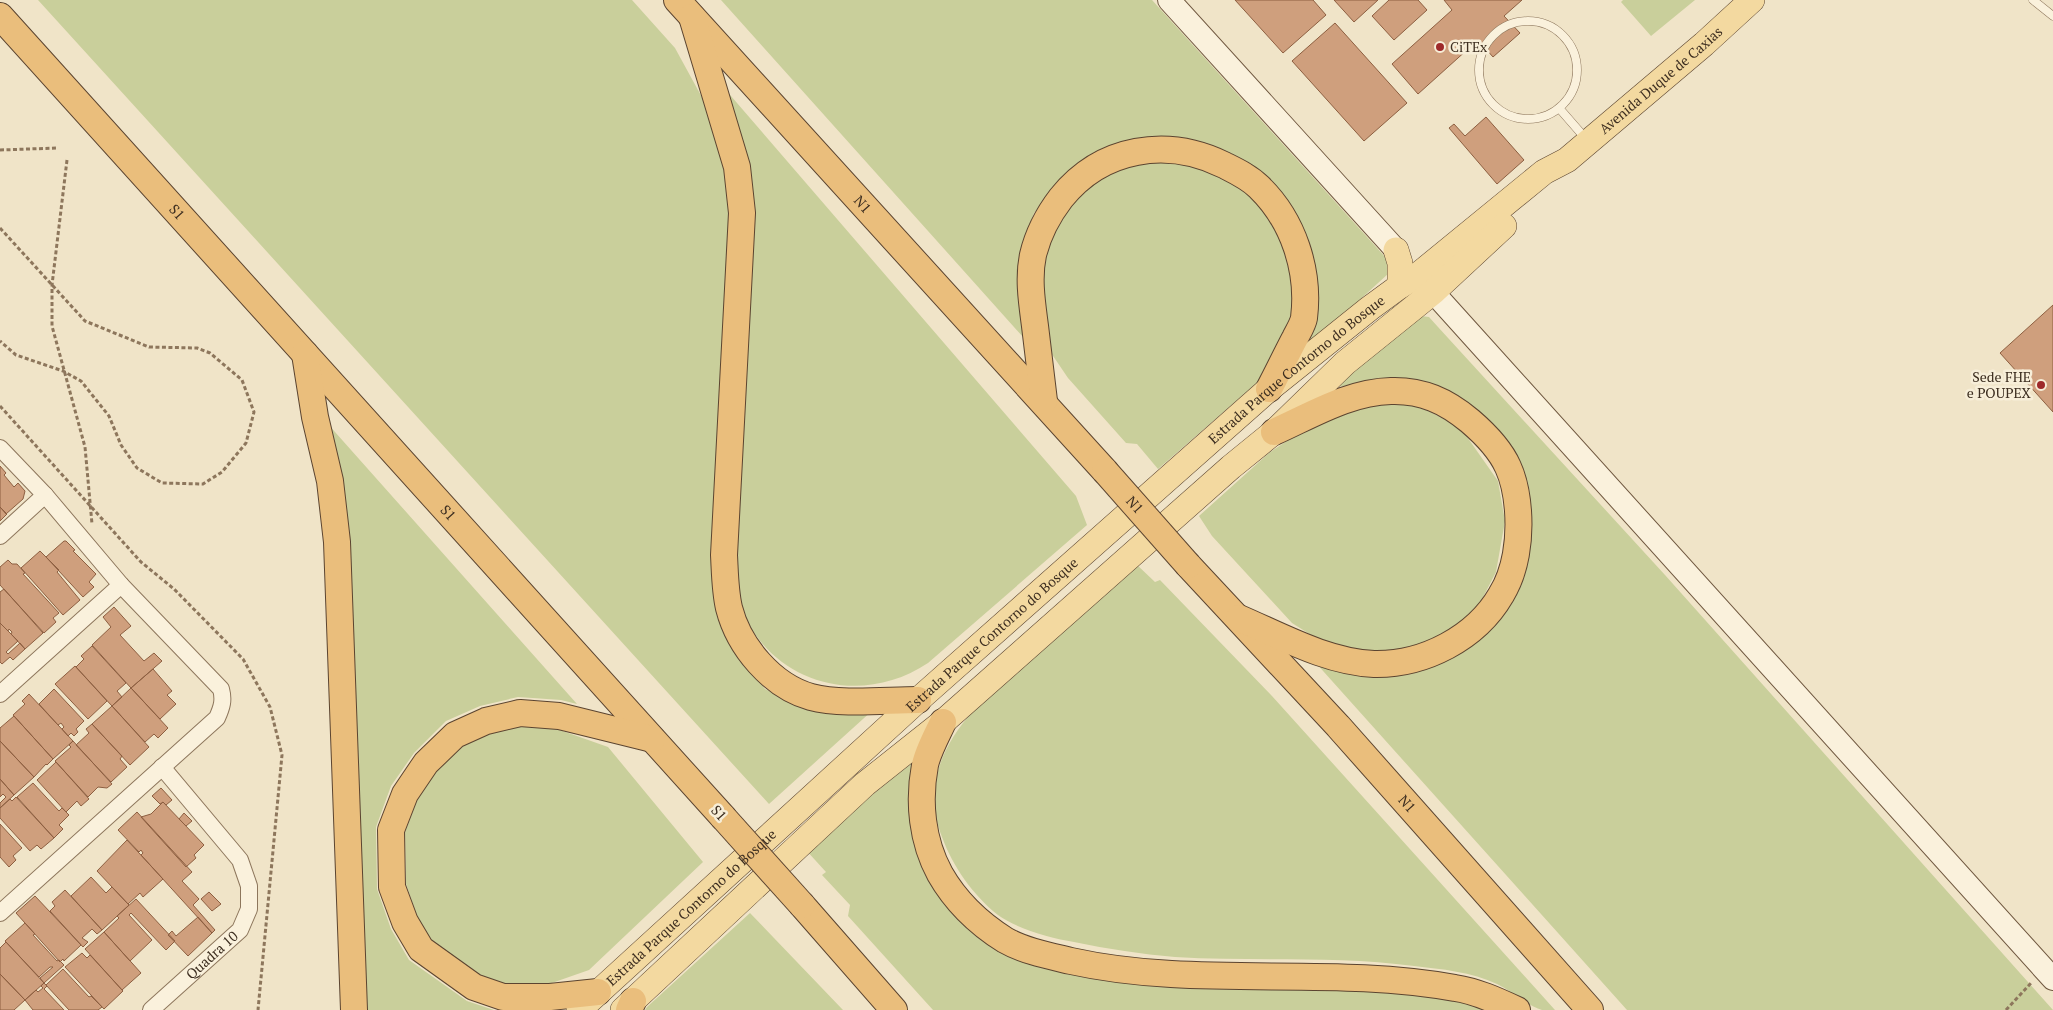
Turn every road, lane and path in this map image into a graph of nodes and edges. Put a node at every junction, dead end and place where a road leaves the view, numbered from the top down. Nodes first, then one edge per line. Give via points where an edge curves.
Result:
1 (1169, 0) edge
2 (1752, 0) edge
3 (2033, 0) edge
4 (685, 8) edge
5 (0, 16) edge
6 (2053, 16) edge
7 (1559, 108) junction
8 (1589, 142) junction
9 (57, 148) dead end
10 (0, 150) edge
11 (67, 160) dead end
12 (1568, 160) junction
13 (0, 228) edge
14 (1396, 250) joint
15 (52, 285) junction
16 (1421, 285) junction
17 (0, 341) edge
18 (305, 354) junction
19 (63, 371) junction
20 (1269, 389) junction
21 (1044, 401) junction
22 (1274, 432) junction
23 (0, 448) edge
24 (44, 496) junction
25 (0, 536) edge
26 (92, 552) junction
27 (120, 585) junction
28 (1239, 618) junction
29 (0, 694) edge
30 (918, 700) junction
31 (943, 722) junction
32 (652, 739) junction
33 (162, 767) junction
34 (2, 907) edge
35 (2049, 974) edge
36 (598, 992) junction
37 (874, 998) edge
38 (629, 1007) edge
39 (151, 1010) edge
40 (354, 1010) edge
41 (578, 1010) edge
42 (894, 1010) edge
43 (1517, 1010) edge
44 (1590, 1010) edge
45 (2006, 1010) edge

1 - 14 main road
2 - 8 main road, Avenida Duque de Caxias
3 - 6 lane
4 - 21 highway, N1
4 - 30 highway via 737,167 742,213 725,546 729,608 751,653 790,689 834,700
5 - 18 highway, S1
7 - 7 lane via 1572,94 1578,74 1576,54 1565,36 1549,24 1530,20 1512,23 1495,32 1484,47 1478,66 1481,85 1490,102 1505,114 1523,120 1542,118
7 - 8 lane
8 - 12 main road, Avenida Duque de Caxias
9 - 10 path
11 - 15 path
12 - 16 main road, Avenida Duque de Caxias via 1544,172
12 - 16 main road, Avenida Duque de Caxias via 1563,173 1548,188
13 - 15 path
14 - 16 main road via 1400,263
15 - 19 path via 52,326
15 - 19 path via 85,322 149,346 197,348 210,353 242,380 254,412 246,443 222,472 203,484 162,483 137,468 121,445 109,416 81,381
16 - 20 main road, Estrada Parque Contorno do Bosque
16 - 22 main road, Estrada Parque Contorno do Bosque
16 - 35 main road
17 - 19 path via 16,355
18 - 32 highway, S1
18 - 40 highway via 330,481 337,542
19 - 26 path via 85,447
20 - 21 highway via 1304,319 1304,278 1298,248 1273,202 1241,173 1204,155 1160,149 1131,152 1104,162 1082,176 1049,213 1033,255 1030,278
20 - 30 main road, Estrada Parque Contorno do Bosque
21 - 28 highway, N1, bridge via 1188,565
22 - 28 highway via 1340,401 1364,394 1391,391 1431,396 1454,408 1476,426 1495,446 1508,468 1517,498 1518,545 1502,594 1488,614 1469,632 1417,660 1374,664 1332,656
22 - 31 main road, Estrada Parque Contorno do Bosque
23 - 24 street
24 - 25 street
24 - 26 street
26 - 27 street
27 - 29 street
27 - 33 street via 221,689 222,708 216,718
28 - 44 highway, N1
30 - 36 main road, Estrada Parque Contorno do Bosque
31 - 38 main road, Estrada Parque Contorno do Bosque via 866,784
31 - 43 highway via 925,764 921,815 926,838 934,864 964,909 1007,941 1049,956 1137,972 1395,979 1457,988
32 - 36 highway via 559,716 520,713 486,721 455,735 426,763 405,794 391,830 392,887 405,922 421,949 474,987 503,997
32 - 37 highway, S1, bridge via 802,905
33 - 34 street
33 - 39 street, Quadra 10 via 240,860 249,886 248,909 240,930
35 - 45 path
36 - 41 main road, Estrada Parque Contorno do Bosque
37 - 42 highway, S1

